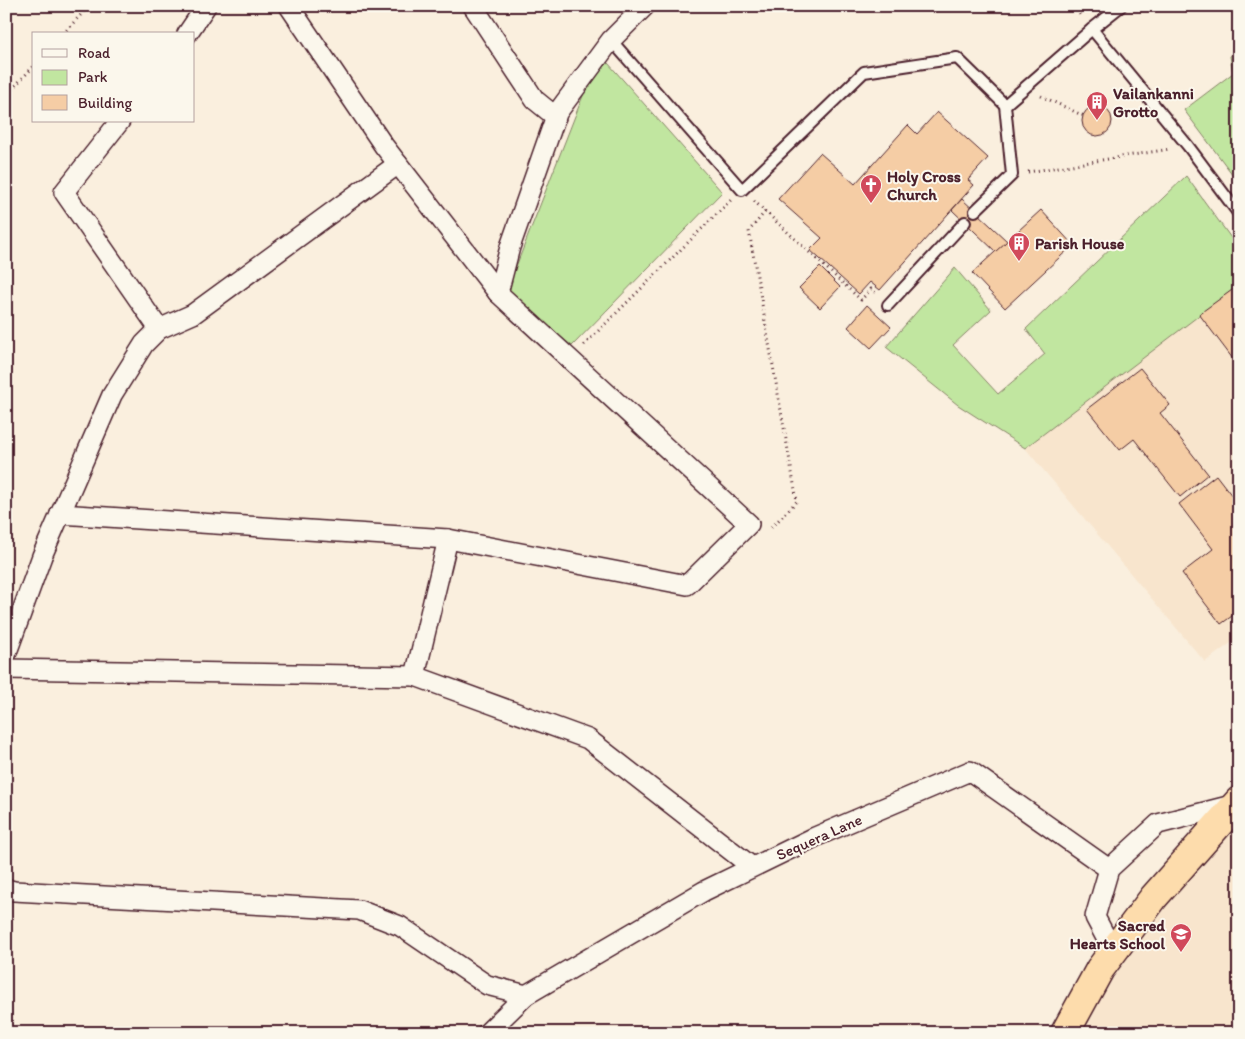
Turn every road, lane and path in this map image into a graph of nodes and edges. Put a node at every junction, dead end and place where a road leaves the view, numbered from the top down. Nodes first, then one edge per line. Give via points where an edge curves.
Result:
1 (88, 6) edge
2 (206, 6) edge
3 (289, 6) edge
4 (472, 6) edge
5 (645, 6) edge
6 (1121, 6) edge
7 (1092, 29) junction
8 (65, 32) edge
9 (188, 32) edge
10 (611, 40) junction
11 (32, 68) edge
12 (1024, 88) junction
13 (6, 103) edge
14 (1005, 105) junction
15 (1084, 116) dead end
16 (556, 117) junction
17 (119, 122) edge
18 (1188, 146) junction
19 (398, 164) junction
20 (1012, 175) junction
21 (742, 190) junction
22 (766, 212) junction
23 (975, 212) dead end
24 (1239, 214) edge
25 (965, 222) dead end
26 (498, 293) junction
27 (888, 305) joint
28 (158, 329) junction
29 (570, 360) junction
30 (60, 514) junction
31 (749, 524) junction
32 (448, 539) junction
33 (6, 654) edge
34 (6, 669) edge
35 (415, 676) junction
36 (1237, 803) edge
37 (752, 868) junction
38 (1108, 869) junction
39 (6, 889) edge
40 (1113, 951) junction
41 (526, 995) junction
42 (487, 1033) edge
43 (1065, 1033) edge

1 - 8 path
2 - 9 street
3 - 19 street
4 - 16 street via 535,100
5 - 10 street
6 - 7 lane
7 - 12 lane
7 - 18 lane
10 - 16 street
10 - 21 lane
11 - 13 path via 12,89
12 - 14 lane
12 - 15 path
14 - 20 lane
14 - 21 lane via 957,58 864,72
16 - 26 street via 510,247
17 - 28 street via 64,192
18 - 20 path
18 - 24 lane
19 - 26 street
19 - 28 street via 193,314
20 - 23 lane
21 - 22 path
21 - 29 path
22 - 27 path via 861,300 871,289
22 - 31 path via 749,231 797,501 762,537
25 - 27 lane
26 - 29 street
28 - 30 street via 144,344 112,396
29 - 31 street
30 - 32 street
30 - 33 street
31 - 32 street via 687,585
32 - 35 street
34 - 35 street
35 - 37 street via 588,739
36 - 38 street via 1158,824
36 - 40 highway via 1154,897
37 - 38 street, Sequera Lane via 815,837 970,771
37 - 41 street, Sequera Lane via 704,891
38 - 40 street via 1095,917
39 - 41 street via 359,910 400,926 487,985
40 - 43 highway
41 - 42 street, Sequera Lane

